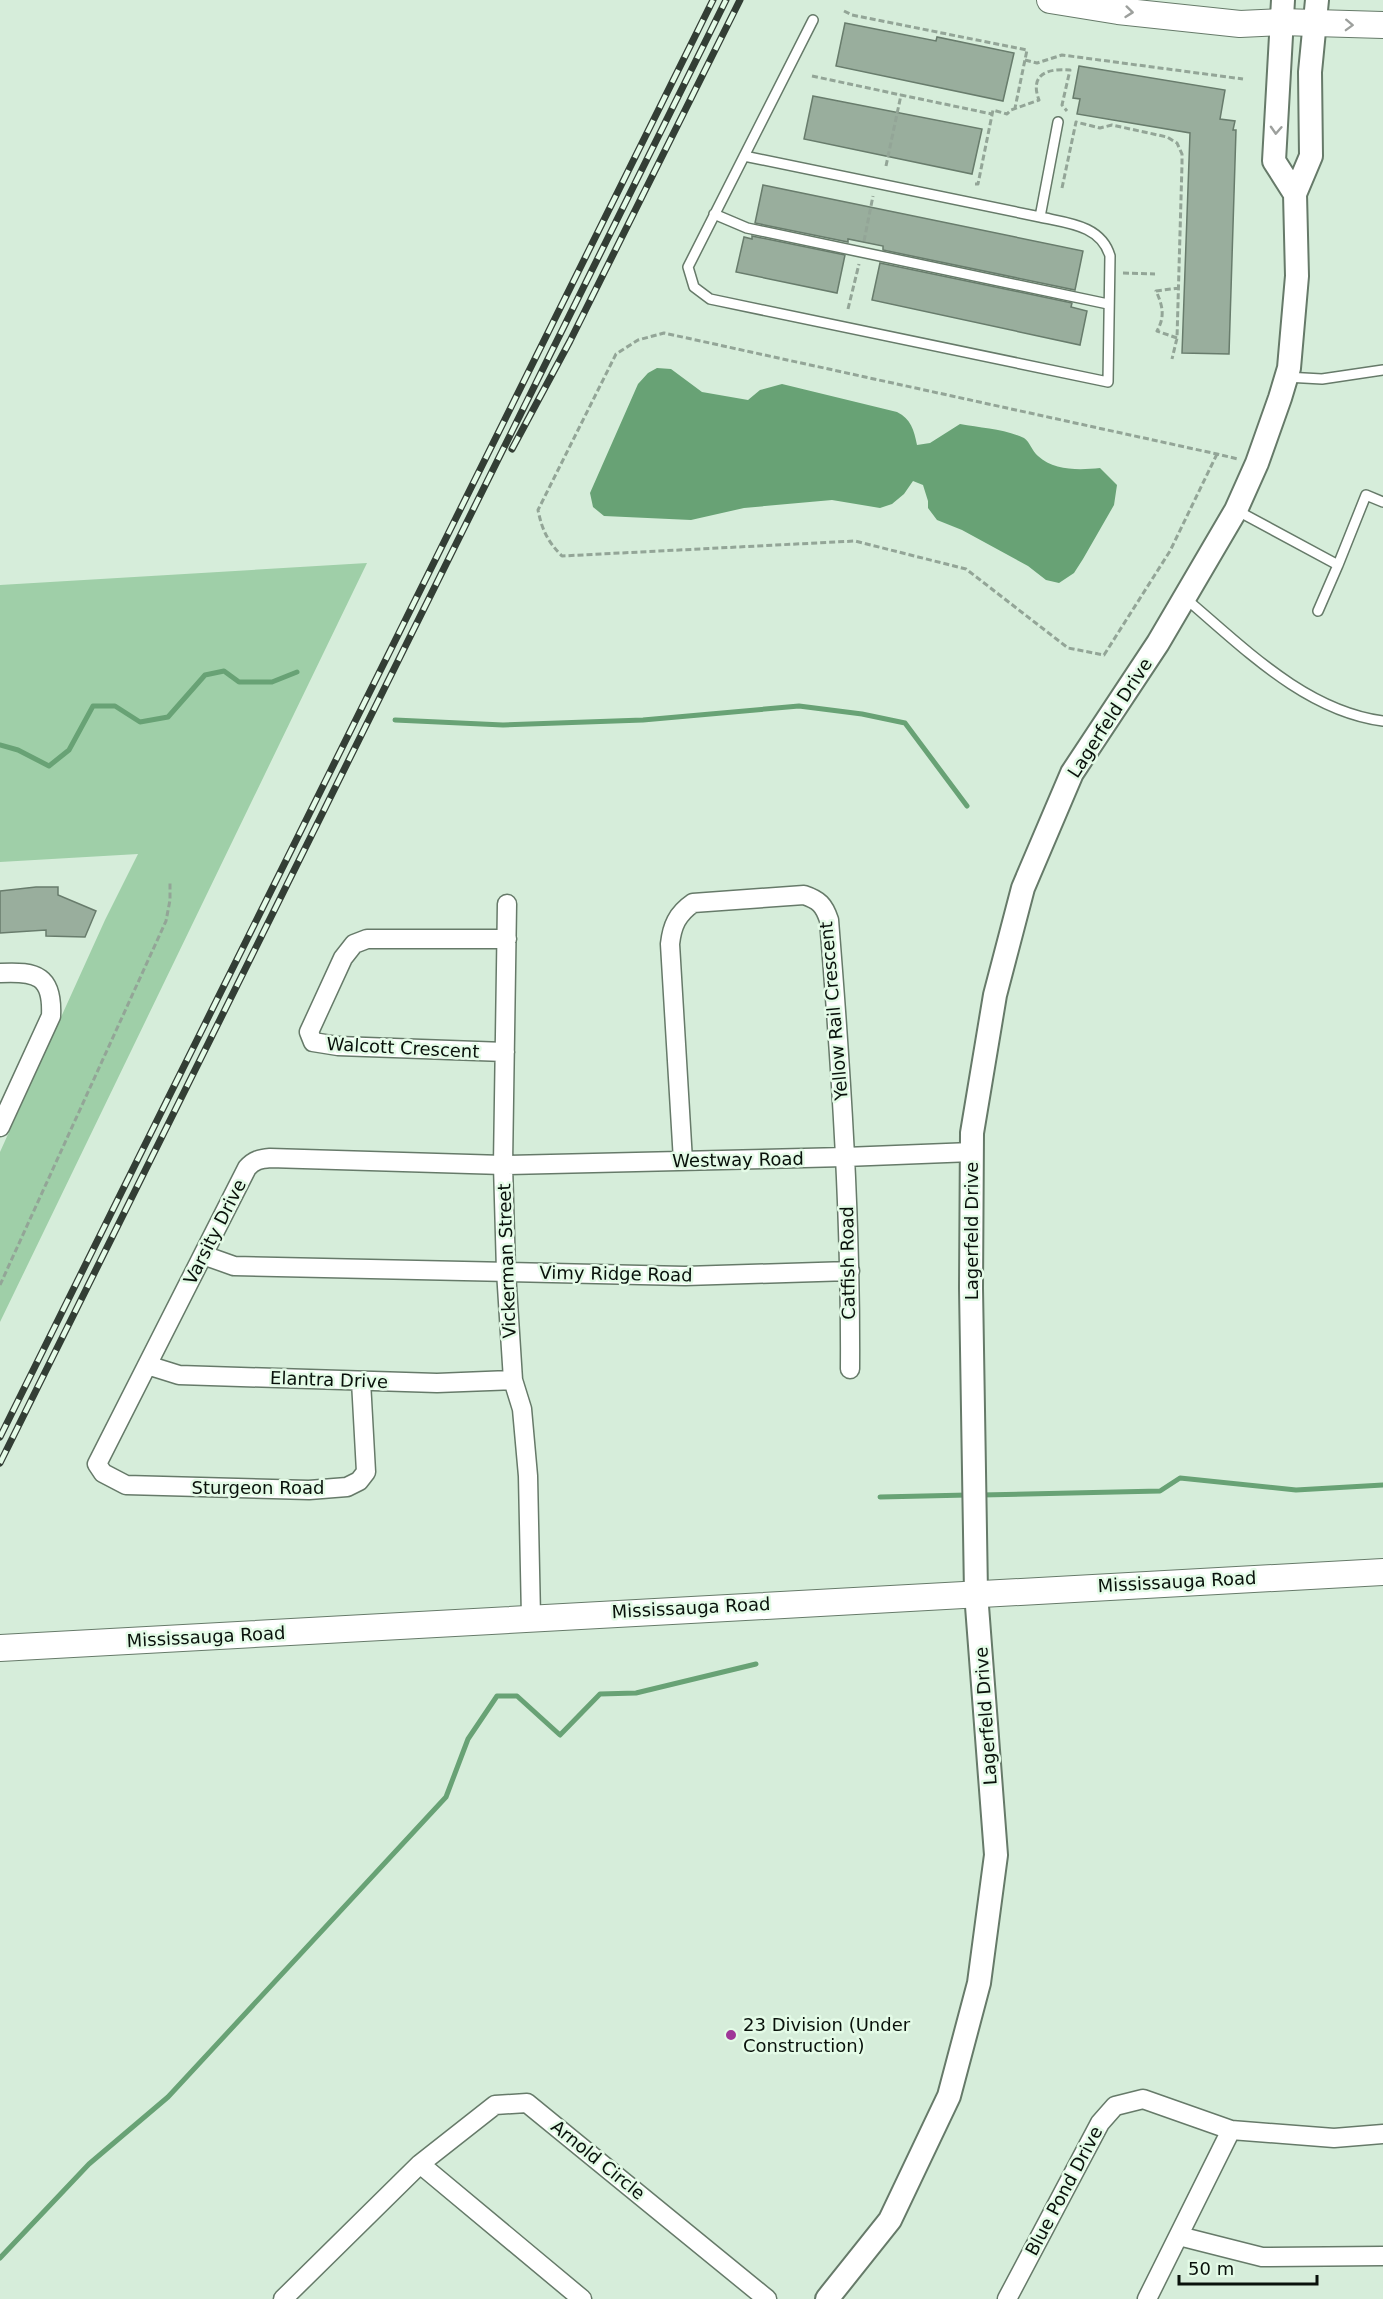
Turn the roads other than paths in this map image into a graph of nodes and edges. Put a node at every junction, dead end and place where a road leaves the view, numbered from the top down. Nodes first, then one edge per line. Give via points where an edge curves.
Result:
1 (1050, 0) edge
2 (1282, 11) edge
3 (1316, 12) edge
4 (813, 20) dead end
5 (1383, 25) edge
6 (1058, 122) dead end
7 (744, 156) junction
8 (1295, 194) junction
9 (714, 214) junction
10 (1040, 217) junction
11 (1108, 303) junction
12 (1383, 370) edge
13 (1286, 377) junction
14 (1383, 502) edge
15 (1236, 510) junction
16 (1338, 565) junction
17 (1185, 598) junction
18 (1318, 611) dead end
19 (1383, 721) edge
20 (507, 904) dead end
21 (507, 939) junction
22 (0, 973) edge
23 (505, 1052) junction
24 (0, 1127) edge
25 (972, 1152) junction
26 (845, 1158) junction
27 (683, 1161) junction
28 (503, 1165) junction
29 (203, 1256) junction
30 (506, 1271) junction
31 (850, 1271) junction
32 (147, 1365) junction
33 (850, 1369) dead end
34 (513, 1380) junction
35 (361, 1381) junction
36 (97, 1464) joint
37 (1383, 1572) edge
38 (976, 1593) junction
39 (531, 1617) junction
40 (0, 1648) edge
41 (1231, 2130) junction
42 (1383, 2134) edge
43 (420, 2164) junction
44 (1179, 2236) junction
45 (1383, 2256) edge
46 (283, 2299) edge
47 (582, 2299) edge
48 (768, 2299) edge
49 (827, 2299) edge
50 (1007, 2299) edge
51 (1147, 2299) edge

1 -> 2 main road via 1240,24
2 - 3 main road
2 -> 8 street via 1274,161
3 -> 5 main road
3 - 8 street, Lagerfeld Drive via 1310,67 1311,156
4 - 7 lane
6 - 10 lane
7 - 9 lane
7 - 10 lane
8 - 13 street, Lagerfeld Drive via 1297,276
9 - 11 lane via 747,228
9 - 11 lane via 688,267 694,287 710,299 1108,382
10 - 11 lane via 1083,227 1104,242 1110,256
12 - 13 lane via 1322,379
13 - 15 street, Lagerfeld Drive via 1257,463
14 - 16 lane via 1366,495
15 - 16 lane
15 - 17 street, Lagerfeld Drive
16 - 18 lane
17 - 19 lane via 1277,675 1320,700 1363,718
17 - 25 street, Lagerfeld Drive via 1072,773 1023,888 995,995
20 - 21 street, Vickerman Street
21 - 23 street, Vickerman Street
21 - 23 street, Walcott Crescent via 361,940 343,958 309,1032 313,1042 338,1046
22 - 24 street via 32,973 48,986 52,1001 51,1017
23 - 28 street, Vickerman Street
25 - 26 street, Westway Road
25 - 38 street, Lagerfeld Drive
26 - 27 street, Westway Road
26 - 27 street, Yellow Rail Crescent via 829,920 817,899 804,895 693,903 683,910 672,929
26 - 31 street, Catfish Road
27 - 28 street, Westway Road
28 - 29 street, Varsity Drive via 259,1159 247,1168
28 - 30 street, Vickerman Street
29 - 30 street, Vimy Ridge Road via 234,1266
29 - 32 street, Varsity Drive
30 - 31 street, Vimy Ridge Road via 685,1276
30 - 34 street, Vickerman Street
31 - 33 street, Catfish Road
32 - 35 street, Elantra Drive via 179,1375
32 - 36 street, Varsity Drive
34 - 35 street, Elantra Drive
34 - 39 street, Vickerman Street via 522,1409 528,1476
35 - 36 street, Sturgeon Road via 366,1472 347,1487 309,1490 126,1485 103,1473
37 - 38 main road, Mississauga Road
38 - 39 main road, Mississauga Road
38 - 49 street, Lagerfeld Drive via 996,1855 979,1983 949,2096 890,2220
39 - 40 main road, Mississauga Road
41 - 42 street, Blue Pond Drive via 1334,2138
41 - 44 street
41 - 50 street, Blue Pond Drive via 1143,2099 1115,2106 1100,2122
43 - 46 street, Arnold Circle
43 - 47 street
43 - 48 street, Arnold Circle via 495,2105 527,2103
44 - 45 street via 1262,2257
44 - 51 street

